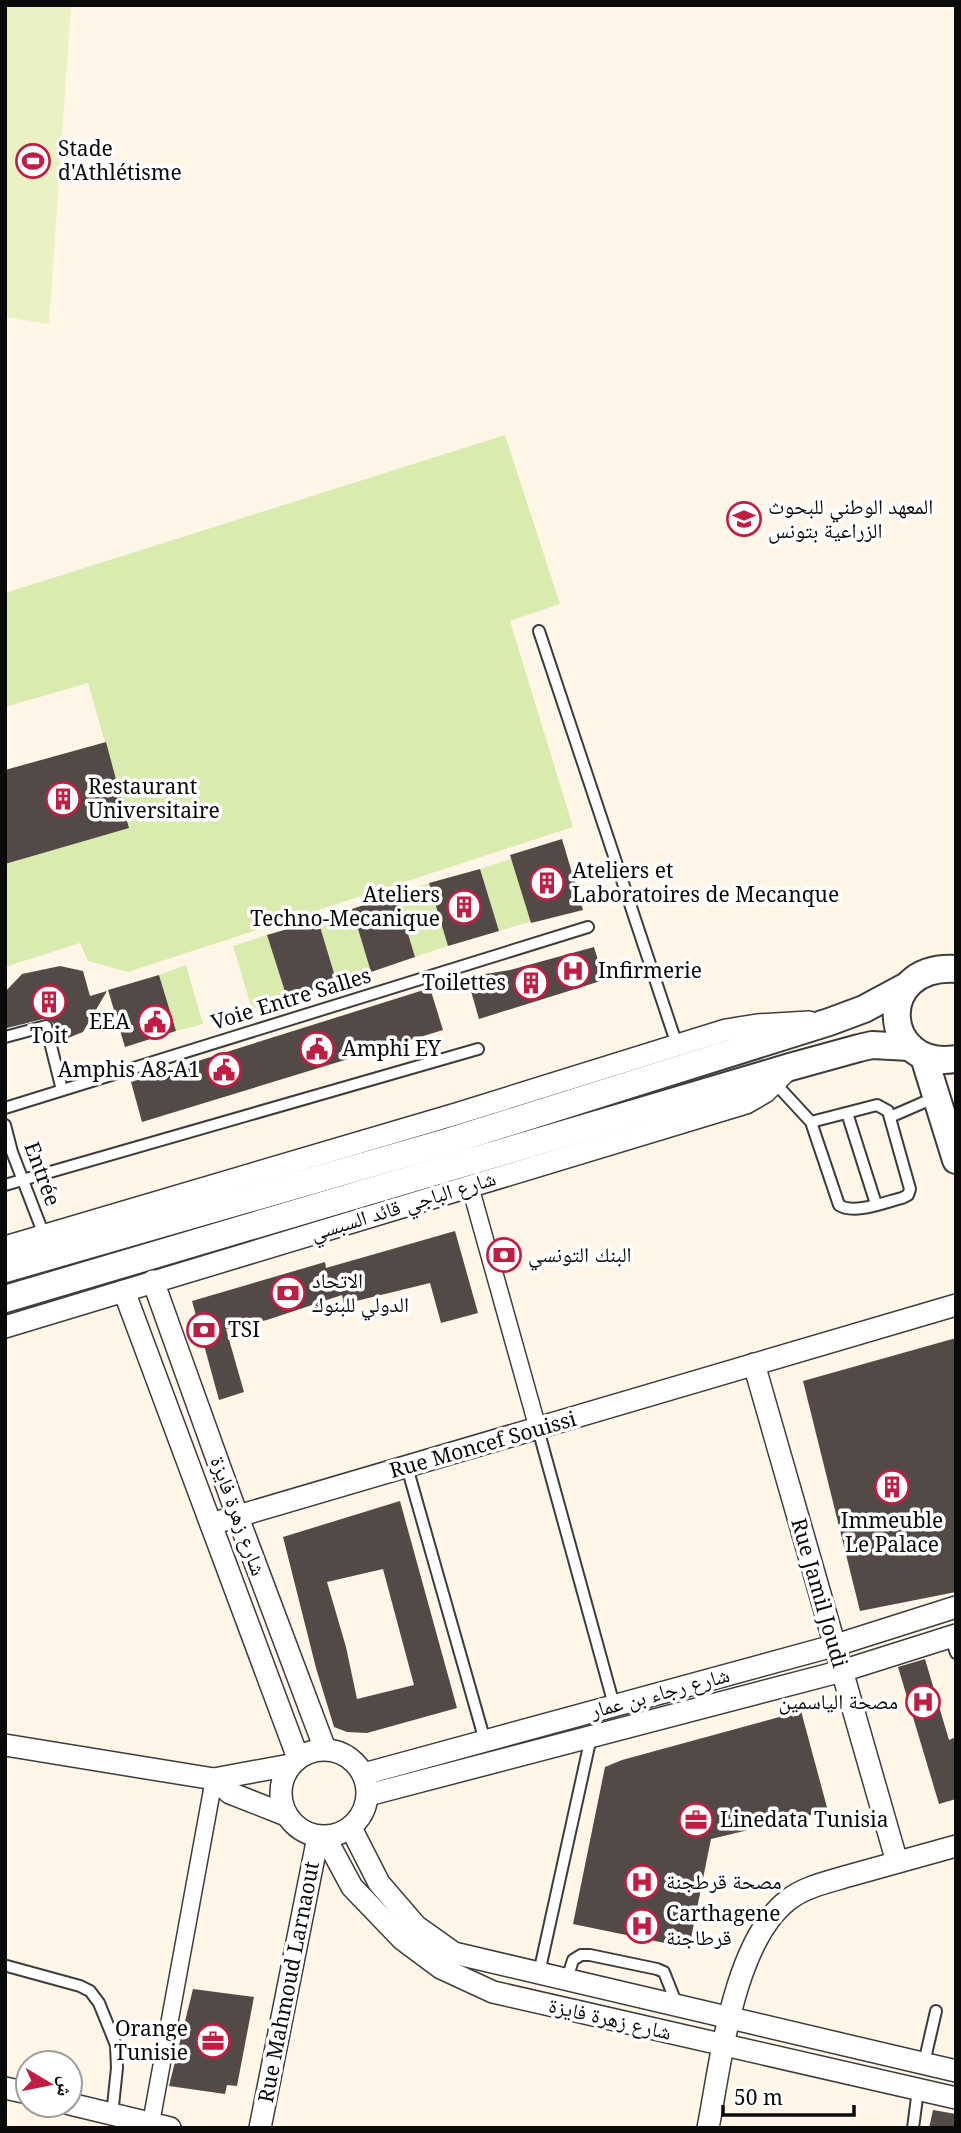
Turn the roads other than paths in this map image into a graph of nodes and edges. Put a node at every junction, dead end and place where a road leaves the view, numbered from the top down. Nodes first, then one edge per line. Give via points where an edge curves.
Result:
1 (539, 631) dead end
2 (588, 927) dead end
3 (955, 969) edge
4 (905, 988) junction
5 (829, 1022) junction
6 (5, 1037) edge
7 (677, 1045) junction
8 (478, 1049) dead end
9 (917, 1052) junction
10 (956, 1059) edge
11 (783, 1075) junction
12 (62, 1090) junction
13 (936, 1097) junction
14 (5, 1108) edge
15 (848, 1113) junction
16 (890, 1117) junction
17 (811, 1122) junction
18 (5, 1125) edge
19 (956, 1160) edge
20 (22, 1180) junction
21 (5, 1185) edge
22 (470, 1186) junction
23 (876, 1204) junction
24 (44, 1235) junction
25 (5, 1247) edge
26 (5, 1269) edge
27 (153, 1281) junction
28 (124, 1291) junction
29 (5, 1299) edge
30 (956, 1305) edge
31 (5, 1327) edge
32 (754, 1364) junction
33 (538, 1429) junction
34 (407, 1466) junction
35 (237, 1516) junction
36 (211, 1524) junction
37 (956, 1607) edge
38 (954, 1641) edge
39 (834, 1646) junction
40 (842, 1671) junction
41 (614, 1705) junction
42 (592, 1737) junction
43 (485, 1741) junction
44 (5, 1745) edge
45 (325, 1749) junction
46 (294, 1762) junction
47 (363, 1774) junction
48 (214, 1779) junction
49 (368, 1795) junction
50 (286, 1815) junction
51 (351, 1828) junction
52 (322, 1837) junction
53 (956, 1846) edge
54 (897, 1862) junction
55 (6, 1966) edge
56 (539, 1973) junction
57 (566, 1979) junction
58 (677, 2006) junction
59 (936, 2011) dead end
60 (730, 2018) junction
61 (724, 2045) junction
62 (925, 2063) junction
63 (956, 2071) edge
64 (918, 2090) junction
65 (956, 2098) edge
66 (84, 2108) edge
67 (112, 2115) junction
68 (160, 2126) edge
69 (260, 2128) edge
70 (708, 2128) edge
71 (913, 2128) edge

1 - 7 lane
2 - 12 lane, Voie Entre Salles
3 - 4 street via 930,970
4 - 5 street
4 - 9 street via 897,1018 901,1034
5 - 7 street via 726,1030
5 - 26 street via 450,1141
6 - 12 lane via 46,1026
7 - 24 street
8 - 20 lane
9 - 10 street via 939,1061
9 - 11 street via 872,1045
9 - 13 street
11 - 17 lane
11 - 22 street, شارع الباجي قائد السبسي via 746,1104
11 - 29 street
12 - 14 lane, Voie Entre Salles
13 - 16 lane
13 - 19 street
15 - 16 lane via 877,1105
15 - 17 lane
15 - 23 lane
16 - 23 lane via 910,1189 902,1198
17 - 23 lane via 839,1205 856,1209
18 - 20 lane, Entrée
20 - 21 lane
20 - 24 lane, Entrée
22 - 27 street, شارع الباجي قائد السبسي
22 - 33 street
24 - 25 street
27 - 28 street, شارع الباجي قائد السبسي
27 - 35 street, شارع زهرة فايزة
28 - 31 street, شارع الباجي قائد السبسي
28 - 36 street, شارع زهرة فايزة
30 - 32 street, Rue Moncef Souissi
32 - 33 street, Rue Moncef Souissi
32 - 39 street, Rue Jamil Joudi
33 - 34 street, Rue Moncef Souissi
33 - 41 lane
34 - 35 street, Rue Moncef Souissi
34 - 43 lane
35 - 36 street, Rue Moncef Souissi
35 - 45 street, شارع زهرة فايزة
36 - 46 street, شارع زهرة فايزة
37 - 39 street, شارع رجاء بن عمار
38 - 40 street, شارع رجاء بن عمار
39 - 40 street, Rue Jamil Joudi
39 - 41 street, شارع رجاء بن عمار
40 - 42 street, شارع رجاء بن عمار
40 - 54 street, Rue Jamil Joudi
41 - 43 street, شارع رجاء بن عمار
42 - 49 street, شارع رجاء بن عمار
42 - 56 lane
43 - 47 street, شارع رجاء بن عمار
44 - 48 street
45 - 46 street via 311,1751
45 - 47 street via 341,1752
46 - 48 street
46 - 50 street via 282,1781
47 - 49 street
48 - 50 street via 230,1793
48 - 68 street
49 - 51 street via 363,1814
50 - 52 street via 306,1833
51 - 52 street
51 - 56 street, شارع زهرة فايزة via 379,1883 416,1926 454,1953
52 - 61 street, شارع زهرة فايزة via 352,1887 402,1939 441,1968 493,1992
52 - 69 street, Rue Mahmoud Larnaout
53 - 54 street
54 - 60 street via 790,1898 758,1936
55 - 67 lane via 80,1986 99,2003 116,2045
56 - 57 street, شارع زهرة فايزة
57 - 58 street, شارع زهرة فايزة
57 - 58 lane via 573,1959 581,1955 657,1969 664,1972
58 - 60 street, شارع زهرة فايزة
59 - 62 lane
60 - 61 street
60 - 62 street, شارع زهرة فايزة
61 - 64 street, شارع زهرة فايزة
61 - 70 street
62 - 63 street, شارع زهرة فايزة
64 - 65 street, شارع زهرة فايزة
64 - 71 lane
66 - 67 street
67 - 68 street

